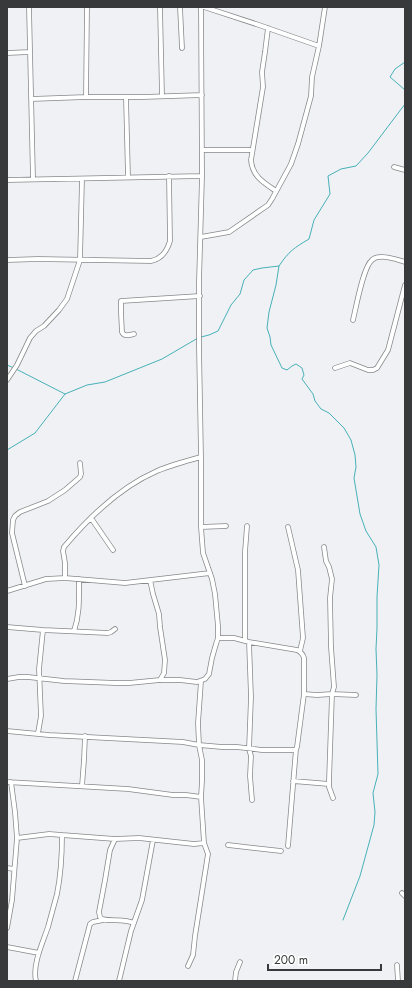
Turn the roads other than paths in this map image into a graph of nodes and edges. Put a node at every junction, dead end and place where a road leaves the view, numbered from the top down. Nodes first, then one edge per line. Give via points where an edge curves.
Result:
1 (29, 7) edge
2 (87, 7) edge
3 (160, 7) edge
4 (180, 7) edge
5 (201, 7) edge
6 (204, 7) edge
7 (325, 7) edge
8 (268, 28) junction
9 (319, 46) junction
10 (182, 48) dead end
11 (30, 52) junction
12 (7, 53) edge
13 (202, 95) junction
14 (162, 96) junction
15 (86, 97) junction
16 (126, 97) junction
17 (31, 99) junction
18 (202, 150) junction
19 (252, 150) junction
20 (394, 167) dead end
21 (405, 170) edge
22 (128, 176) junction
23 (169, 176) junction
24 (202, 176) junction
25 (82, 178) junction
26 (33, 179) junction
27 (7, 180) edge
28 (276, 192) junction
29 (201, 237) junction
30 (7, 260) edge
31 (80, 260) junction
32 (405, 262) edge
33 (405, 285) edge
34 (200, 296) junction
35 (353, 320) dead end
36 (134, 334) dead end
37 (335, 368) dead end
38 (7, 380) edge
39 (201, 457) junction
40 (80, 463) dead end
41 (91, 518) junction
42 (226, 526) dead end
43 (246, 526) dead end
44 (201, 527) junction
45 (288, 527) dead end
46 (324, 547) dead end
47 (113, 550) dead end
48 (210, 573) junction
49 (65, 578) junction
50 (79, 579) junction
51 (150, 580) junction
52 (25, 586) junction
53 (7, 591) edge
54 (7, 627) edge
55 (115, 629) dead end
56 (43, 630) junction
57 (74, 632) junction
58 (218, 638) junction
59 (247, 642) junction
60 (300, 651) junction
61 (40, 678) junction
62 (7, 679) edge
63 (160, 680) junction
64 (201, 681) junction
65 (304, 694) junction
66 (332, 694) junction
67 (356, 694) dead end
68 (7, 731) edge
69 (38, 733) junction
70 (85, 736) junction
71 (199, 745) junction
72 (249, 749) junction
73 (296, 749) junction
74 (293, 781) junction
75 (9, 782) edge
76 (329, 784) junction
77 (82, 786) junction
78 (201, 797) junction
79 (333, 798) dead end
80 (252, 800) dead end
81 (62, 835) junction
82 (17, 838) junction
83 (115, 839) junction
84 (153, 840) junction
85 (204, 843) junction
86 (228, 845) dead end
87 (288, 846) dead end
88 (281, 851) dead end
89 (7, 868) edge
90 (14, 869) junction
91 (105, 920) junction
92 (134, 923) junction
93 (7, 928) edge
94 (7, 947) edge
95 (39, 953) junction
96 (240, 962) dead end
97 (397, 964) dead end
98 (188, 966) dead end
99 (36, 981) edge
100 (75, 981) edge
101 (119, 981) edge
102 (235, 981) edge
103 (398, 981) edge

1 - 11 street
2 - 15 street
3 - 14 street
4 - 10 street
5 - 13 street
6 - 8 street
7 - 9 street
8 - 9 street
8 - 19 street via 262,72 263,88
9 - 28 street via 312,77 311,96 298,144
11 - 12 street
11 - 17 street
13 - 14 street
13 - 18 street
14 - 16 street
15 - 16 street
15 - 17 street
16 - 22 street
17 - 26 street
18 - 19 street
18 - 24 street
19 - 28 street via 251,164 254,172 262,182
20 - 21 street
22 - 23 street
22 - 25 street
23 - 24 street
23 - 31 street via 170,241 157,260
24 - 29 street
25 - 26 street
25 - 31 street
26 - 27 street
28 - 29 street via 268,205 229,232
29 - 34 street
30 - 31 street
31 - 38 street via 67,299 30,338
32 - 35 street via 382,256 368,264
33 - 37 street via 388,350 377,368 368,370 350,363
34 - 36 street via 121,301 122,332 125,335
34 - 39 street
39 - 41 street via 156,471 122,491
39 - 44 street
40 - 52 street via 80,477 65,490 48,501 20,512 13,520 12,533
41 - 47 street
41 - 49 street via 64,547
42 - 44 street
43 - 59 street
44 - 48 street via 203,553
45 - 60 street via 298,570 303,638
46 - 66 street via 332,579
48 - 51 street
48 - 58 street
49 - 50 street
49 - 52 street via 46,579
50 - 51 street via 125,583
50 - 57 street via 79,611
51 - 63 street via 159,614 166,660
52 - 53 street
54 - 56 street
55 - 57 street via 108,633
56 - 57 street
56 - 61 street
58 - 59 street via 234,638
58 - 64 street via 209,674
59 - 60 street
59 - 72 street via 251,697
60 - 65 street via 304,658
61 - 62 street
61 - 63 street via 116,682
61 - 69 street via 41,716
63 - 64 street
64 - 71 street
65 - 66 street
65 - 73 street
66 - 67 street
66 - 76 street
68 - 69 street
69 - 70 street
70 - 71 street
70 - 77 street
71 - 72 street
71 - 78 street via 202,760
72 - 73 street
72 - 80 street
73 - 74 street
74 - 76 street
74 - 87 street
75 - 77 street
75 - 82 street via 16,812
76 - 79 street
77 - 78 street
78 - 85 street
81 - 82 street
81 - 83 street
81 - 95 street via 62,861 57,892
82 - 90 street
83 - 84 street
83 - 91 street via 110,850 98,912
84 - 85 street
84 - 92 street via 142,900
85 - 98 street via 208,854 193,955
86 - 88 street
89 - 90 street
90 - 93 street
91 - 92 street via 127,920
91 - 100 street via 90,924
92 - 101 street
94 - 95 street
95 - 99 street
96 - 102 street
97 - 103 street

